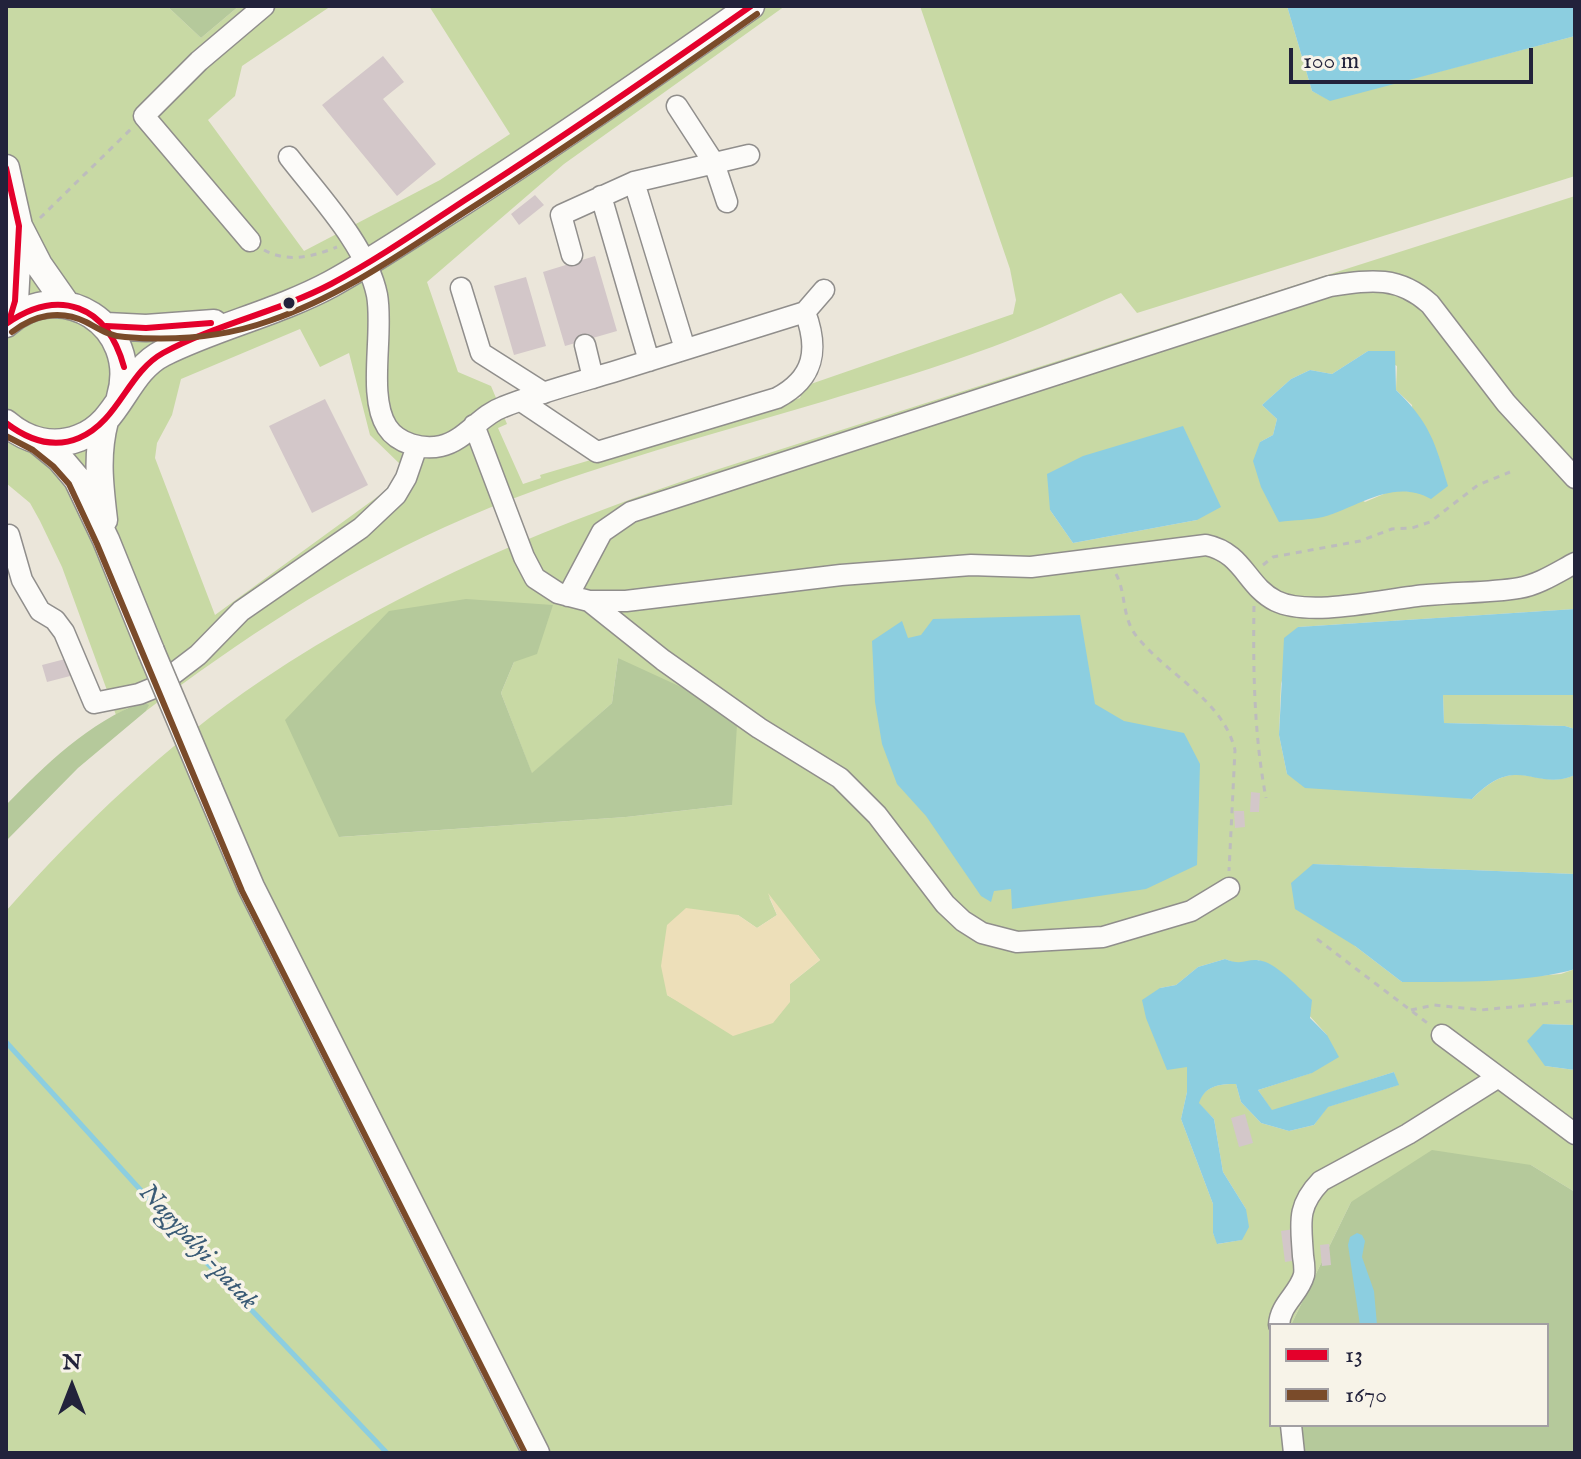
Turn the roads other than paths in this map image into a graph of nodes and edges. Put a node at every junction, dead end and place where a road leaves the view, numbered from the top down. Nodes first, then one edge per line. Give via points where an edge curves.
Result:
1 (264, 6) edge
2 (751, 6) edge
3 (677, 106) dead end
4 (749, 155) dead end
5 (289, 157) dead end
6 (714, 163) junction
7 (6, 168) edge
8 (634, 182) junction
9 (601, 196) junction
10 (727, 202) dead end
11 (29, 222) junction
12 (250, 241) road end
13 (572, 255) dead end
14 (365, 264) junction
15 (461, 288) dead end
16 (824, 290) dead end
17 (67, 305) junction
18 (805, 312) junction
19 (238, 321) junction
20 (8, 322) edge
21 (106, 326) junction
22 (585, 345) dead end
23 (685, 349) junction
24 (649, 361) junction
25 (593, 378) junction
26 (544, 393) junction
27 (512, 404) junction
28 (112, 411) junction
29 (474, 425) junction
30 (19, 434) edge
31 (417, 446) junction
32 (1575, 478) edge
33 (9, 535) dead end
34 (106, 540) junction
35 (1575, 563) edge
36 (563, 594) junction
37 (589, 601) junction
38 (1229, 888) road end
39 (1442, 1035) road end
40 (1497, 1078) junction
41 (1575, 1134) edge
42 (1279, 1323) edge
43 (1291, 1427) edge
44 (536, 1453) edge
45 (1294, 1453) edge

1 - 12 street via 144,116
2 - 14 main road via 594,116
3 - 6 street
4 - 6 street
5 - 14 street
6 - 8 street
6 - 10 street
7 - 11 main road
8 - 9 street
8 - 23 street
9 - 13 street via 561,215
9 - 24 street
11 - 17 main road via 39,265
11 - 20 main road
14 - 19 main road via 307,295
14 - 31 street via 377,298 382,416 394,436
15 - 26 street via 481,353
16 - 18 street
17 - 20 main road via 36,306
17 - 21 main road
18 - 23 street
18 - 27 street via 813,342 810,365 795,387 777,398 597,452
19 - 21 main road
19 - 28 main road via 151,361 135,375
21 - 28 main road via 122,356 123,386
22 - 25 street
23 - 24 street
24 - 25 street
25 - 26 street
26 - 27 street
27 - 29 street
28 - 30 main road via 76,439 53,443
28 - 34 main road via 99,444
29 - 31 street via 441,446
29 - 36 street via 530,570 543,585
30 - 34 main road via 60,459 77,479
31 - 33 street via 406,478 385,508 241,611 179,670 139,694 94,703 64,632 40,611 22,580
32 - 36 street via 1416,291 1361,282 1330,286 631,512 602,532
34 - 44 main road, bridge via 251,887
35 - 37 street via 1521,588 1355,606 1276,601 1227,552 1206,545 1031,567 971,565 841,575
36 - 37 street
37 - 38 street via 759,728 840,778 877,815 945,904 982,933 1017,942 1103,937 1191,911
39 - 40 street
40 - 41 street
40 - 42 street via 1321,1181 1311,1192 1301,1218 1304,1278 1284,1305
43 - 45 street

